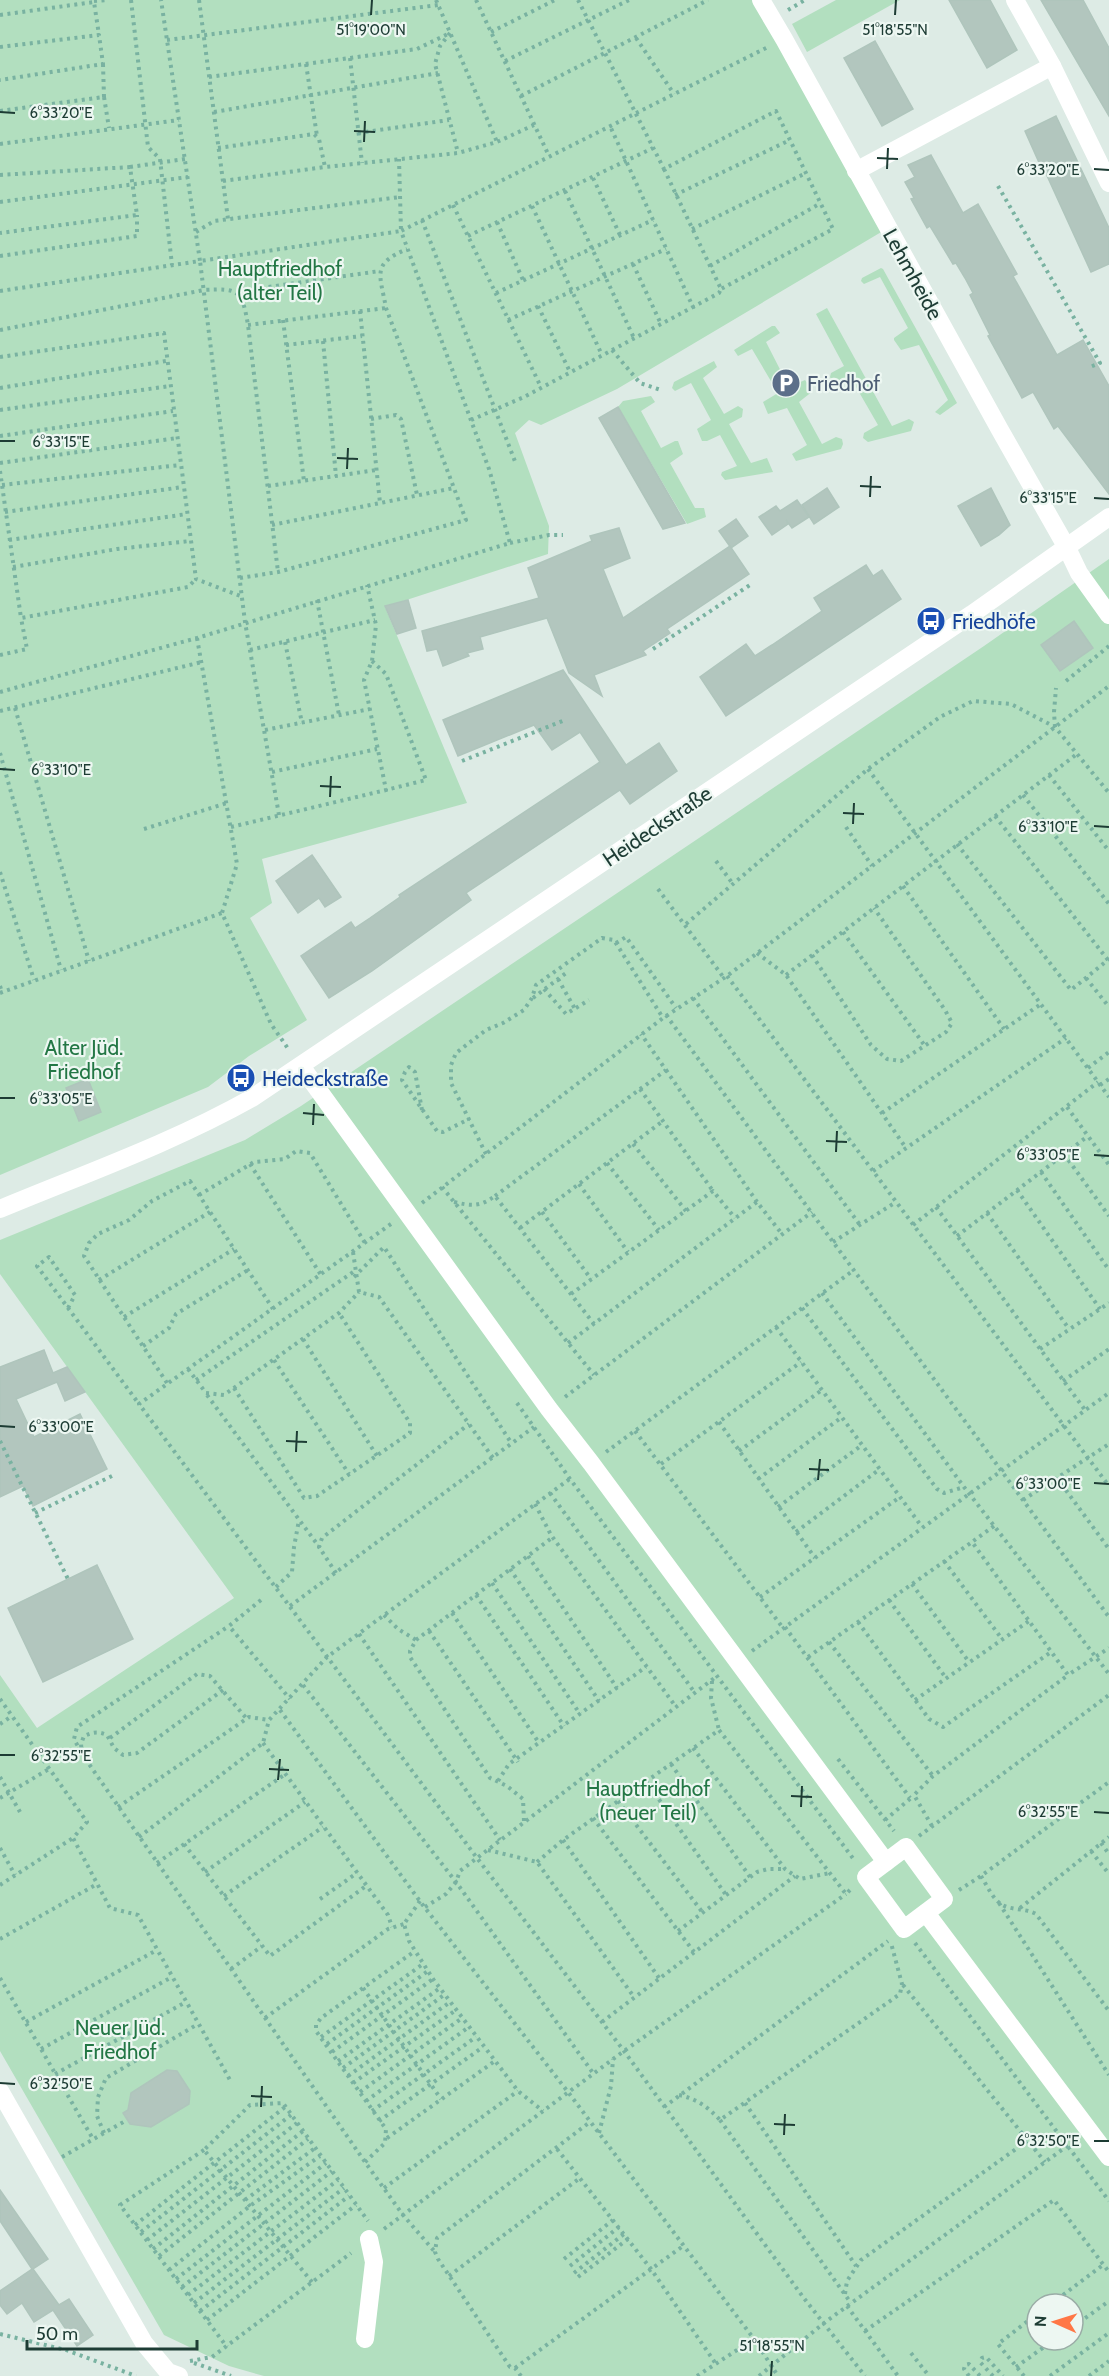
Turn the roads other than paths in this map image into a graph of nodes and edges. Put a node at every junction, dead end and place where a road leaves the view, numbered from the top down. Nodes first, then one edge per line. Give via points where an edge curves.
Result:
1 (761, 0) edge
2 (1014, 0) edge
3 (1052, 66) junction
4 (856, 171) junction
5 (1109, 183) edge
6 (1109, 517) edge
7 (1067, 548) junction
8 (1109, 615) edge
9 (301, 1066) junction
10 (0, 1209) edge
11 (886, 1862) junction
12 (926, 1913) junction
13 (0, 2091) edge
14 (1109, 2157) edge
15 (373, 2236) road end
16 (365, 2339) dead end
17 (179, 2376) edge

1 - 4 street, Lehmheide
2 - 3 street
3 - 4 street
3 - 5 street
4 - 7 street, Lehmheide
6 - 7 street, Heideckstraße
7 - 8 street, Lehmheide via 1079,573
7 - 9 street, Heideckstraße
9 - 10 street, Heideckstraße via 209,1121
9 - 11 street via 549,1410
11 - 12 street via 906,1847 944,1899
11 - 12 street via 866,1877 904,1929
12 - 14 street
13 - 17 street via 144,2343 168,2372
15 - 16 street via 374,2262

